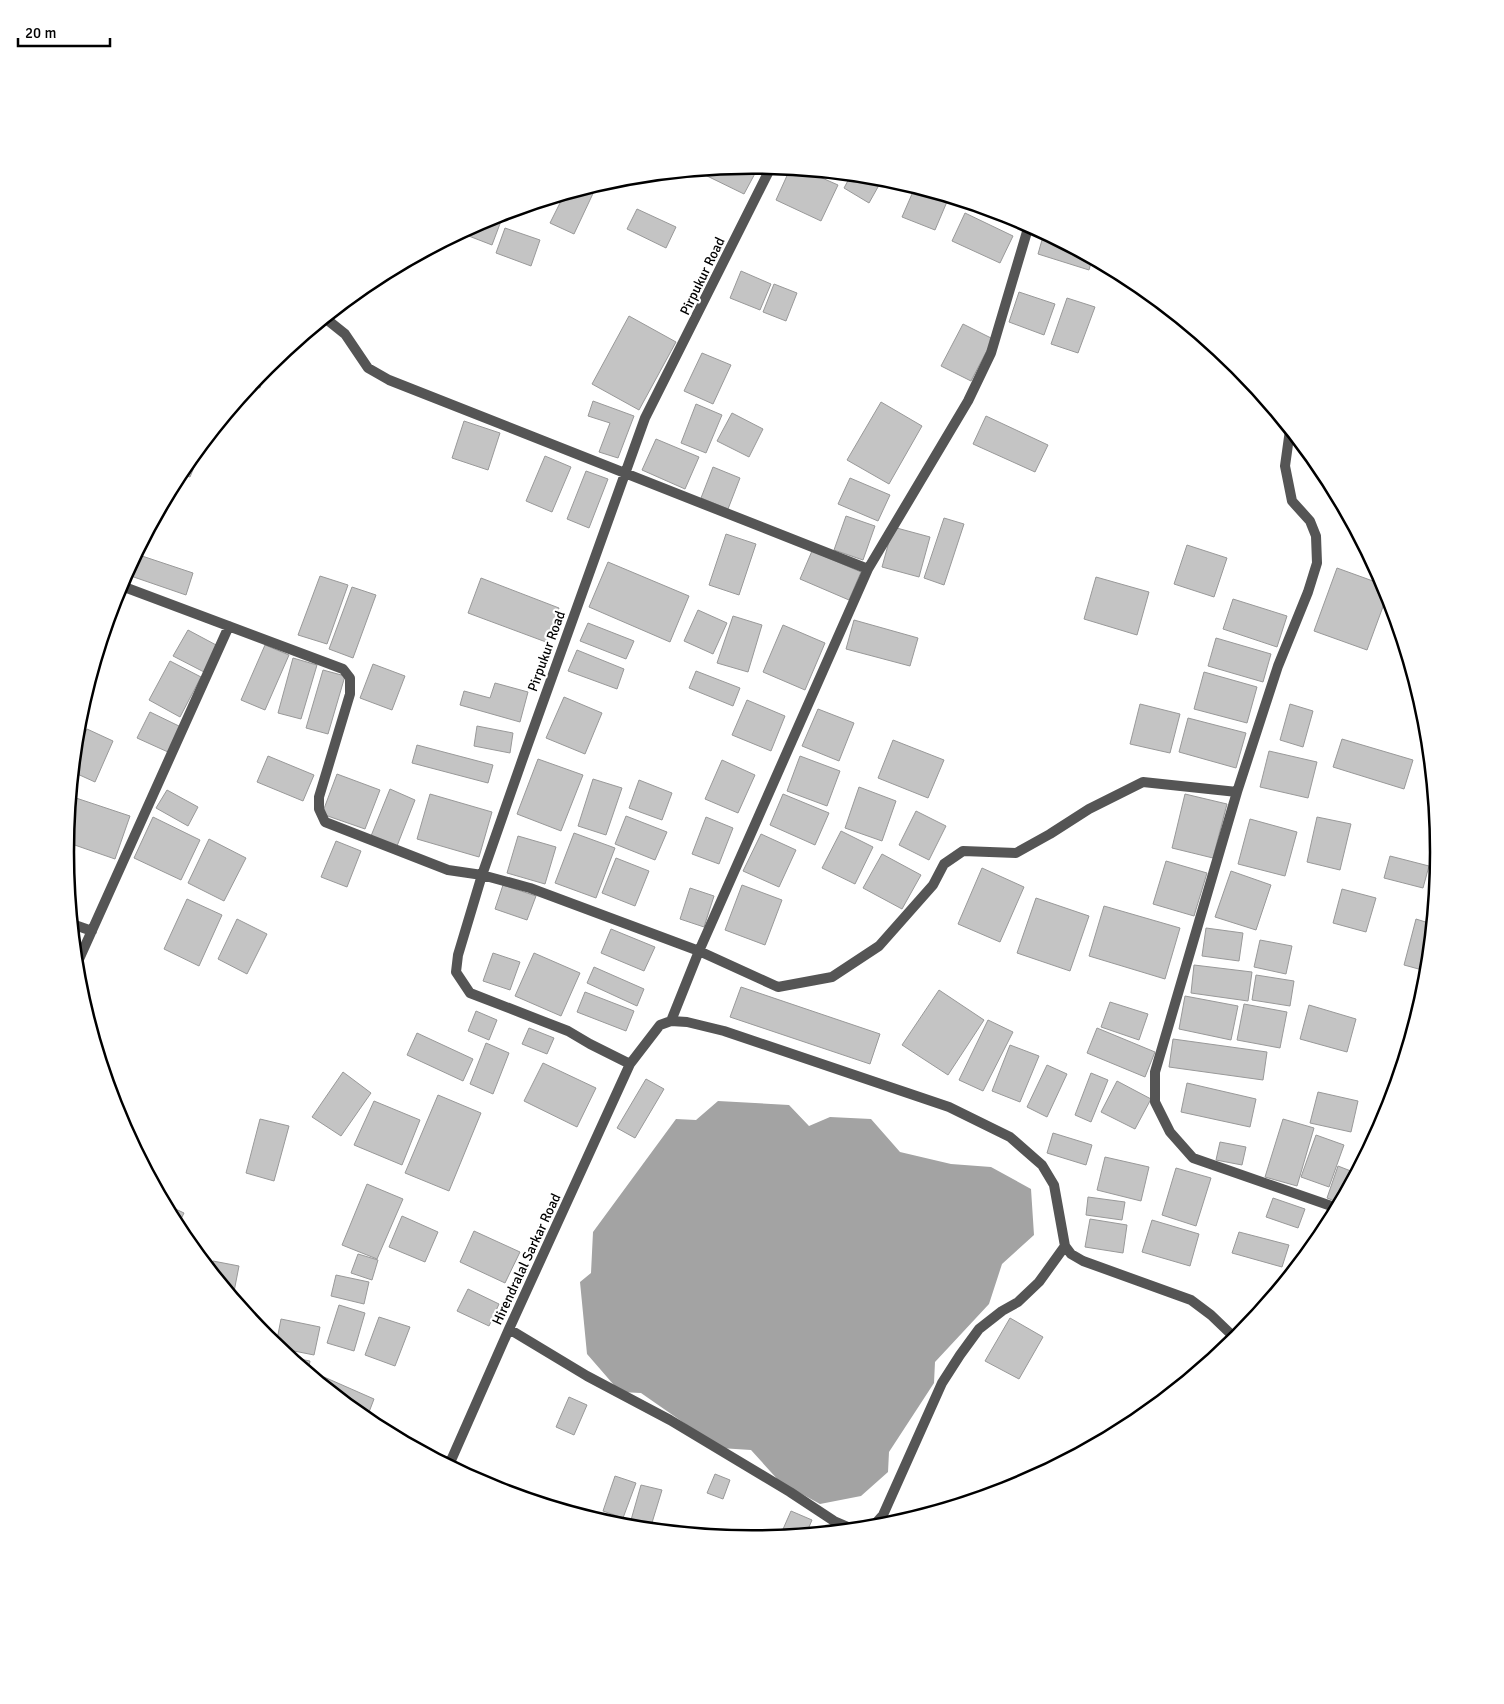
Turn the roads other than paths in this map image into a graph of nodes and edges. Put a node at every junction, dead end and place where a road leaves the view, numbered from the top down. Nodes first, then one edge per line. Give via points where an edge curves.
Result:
1 (767, 174) edge
2 (1028, 232) edge
3 (330, 322) edge
4 (1289, 438) edge
5 (624, 474) junction
6 (868, 569) junction
7 (127, 588) edge
8 (229, 626) junction
9 (1238, 792) junction
10 (482, 874) junction
11 (78, 926) edge
12 (92, 931) junction
13 (699, 951) junction
14 (82, 953) edge
15 (671, 1021) junction
16 (630, 1064) junction
17 (1330, 1206) edge
18 (1065, 1246) junction
19 (509, 1328) junction
20 (1230, 1334) edge
21 (451, 1459) edge
22 (880, 1518) edge
23 (840, 1524) edge

1 - 5 street, Pirpukur Road via 645,418
2 - 6 street via 991,353 968,401
3 - 5 street via 345,334 368,368 388,380
4 - 9 street via 1285,466 1292,501 1310,521 1316,536 1317,563 1278,666
5 - 6 street
5 - 10 street, Pirpukur Road
6 - 13 street
7 - 8 street
8 - 10 street via 332,664 343,669 350,678 350,694 319,796 319,809 325,822 448,870
8 - 12 street
9 - 13 street via 1143,782 1089,809 1016,853 963,851 944,864 933,885 878,946 832,977 778,987
9 - 17 street via 1155,1072 1155,1102 1170,1132 1193,1158
10 - 13 street via 530,888
10 - 16 street, Pirpukur Road via 458,954 456,972 470,993 568,1031
11 - 12 street
12 - 14 street
13 - 15 street
15 - 16 street, Hirendralal Sarkar Road via 660,1025
15 - 18 street via 724,1031 949,1107 1010,1137 1042,1165 1054,1185
16 - 19 street, Hirendralal Sarkar Road
18 - 20 street via 1083,1261 1191,1300
18 - 22 street via 1039,1282 1018,1302 979,1329 942,1383
19 - 21 street, Hirendralal Sarkar Road
19 - 23 street

